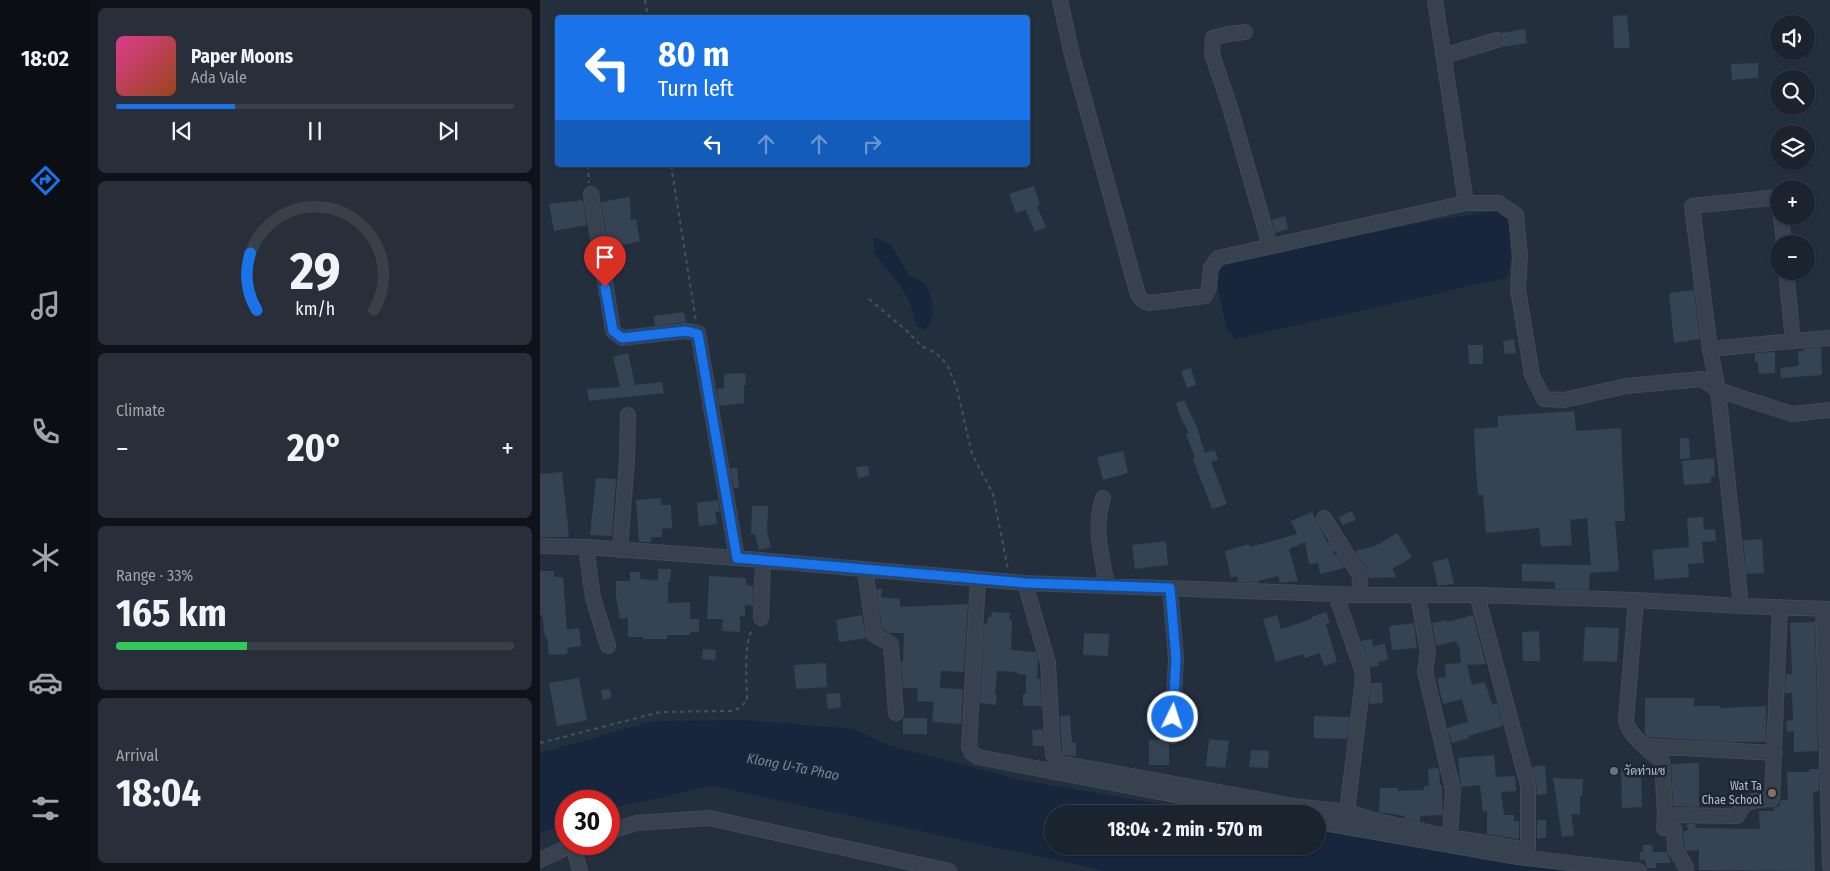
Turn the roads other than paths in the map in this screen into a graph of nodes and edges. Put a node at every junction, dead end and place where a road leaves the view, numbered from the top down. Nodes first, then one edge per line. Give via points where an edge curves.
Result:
1 (1060, 0) edge
2 (1435, 0) edge
3 (1245, 32) dead end
4 (1497, 40) dead end
5 (1444, 56) junction
6 (591, 194) road end
7 (1770, 198) edge
8 (1466, 203) junction
9 (1270, 246) junction
10 (1787, 280) edge
11 (1830, 338) edge
12 (1793, 341) junction
13 (1710, 349) junction
14 (1718, 390) junction
15 (1830, 410) edge
16 (628, 414) dead end
17 (1103, 498) dead end
18 (1324, 518) dead end
19 (540, 546) edge
20 (586, 547) junction
21 (620, 550) junction
22 (737, 558) junction
23 (763, 560) junction
24 (865, 569) junction
25 (978, 579) junction
26 (1026, 583) junction
27 (1107, 586) junction
28 (1170, 588) junction
29 (1336, 595) junction
30 (1418, 595) junction
31 (1477, 595) junction
32 (1359, 596) junction
33 (1636, 600) junction
34 (1741, 606) junction
35 (1780, 607) junction
36 (1826, 609) edge
37 (760, 618) road end
38 (608, 646) dead end
39 (896, 713) dead end
40 (1172, 736) dead end
41 (1646, 746) junction
42 (1775, 753) junction
43 (1227, 805) edge
44 (1347, 812) junction
45 (1665, 816) junction
46 (1326, 823) edge
47 (620, 828) edge
48 (1450, 837) junction
49 (1829, 847) edge
50 (555, 853) edge
51 (576, 855) edge
52 (540, 860) edge
53 (1830, 866) edge
54 (1686, 867) dead end
55 (580, 871) edge
56 (949, 871) edge
57 (1639, 871) edge

1 - 9 street via 1138,295 1143,301 1205,296 1211,268 1218,258
2 - 5 street
3 - 9 street via 1213,38 1212,54
4 - 5 street
5 - 8 street
6 - 22 street via 613,331 622,338 686,331 698,334
7 - 13 street via 1692,206
8 - 9 street
8 - 14 street via 1498,203 1516,214 1520,257 1518,289 1532,375 1544,399 1564,400 1626,386 1702,379
10 - 12 street
11 - 12 street
12 - 13 street
13 - 14 street
14 - 15 street via 1792,414
14 - 34 street
16 - 21 street
17 - 27 street via 1098,530
18 - 32 street via 1359,574
19 - 20 street
20 - 21 street
20 - 38 street via 593,598
21 - 22 street
22 - 23 street
23 - 24 street
23 - 37 street
24 - 25 street
24 - 39 street via 874,635 891,644
25 - 26 street
25 - 43 street via 969,747 972,753 978,757
26 - 27 street
26 - 44 street via 1048,664 1053,755 1060,762 1294,806
27 - 28 street
28 - 29 street
28 - 40 street via 1176,658
29 - 32 street
29 - 44 street via 1363,679
30 - 31 street
30 - 32 street
30 - 48 street via 1428,652 1425,671 1453,790
31 - 33 street
31 - 48 street via 1528,785 1528,850
33 - 34 street
33 - 41 street via 1626,721 1630,731
34 - 35 street
35 - 36 street
35 - 42 street
36 - 49 street
41 - 42 street
41 - 45 street via 1662,761
42 - 45 street via 1772,799 1749,803 1740,809 1737,816
44 - 48 street
45 - 54 street via 1664,828 1674,829 1675,849
46 - 57 street via 1518,858
47 - 56 street via 636,823 709,818
49 - 53 street
50 - 52 street
51 - 55 street

